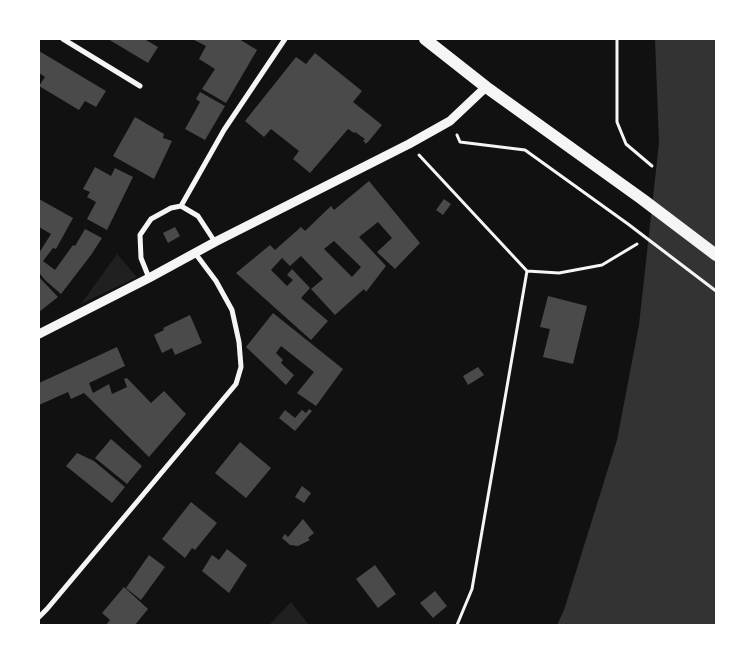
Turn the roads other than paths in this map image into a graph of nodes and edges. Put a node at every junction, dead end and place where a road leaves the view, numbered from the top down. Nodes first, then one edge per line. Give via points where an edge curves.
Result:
1 (63, 39) edge
2 (285, 39) edge
3 (426, 39) edge
4 (140, 86) dead end
5 (486, 87) junction
6 (182, 206) junction
7 (215, 242) junction
8 (195, 253) junction
9 (716, 255) edge
10 (149, 278) junction
11 (39, 334) edge
12 (39, 618) edge

1 - 4 street
2 - 6 street via 224,130
3 - 5 main road
5 - 7 street via 450,121
5 - 9 main road
6 - 7 street via 198,216
6 - 10 street via 151,219 140,235 141,258
7 - 8 street
8 - 10 street
8 - 12 street via 232,310 241,367 236,384
10 - 11 street

